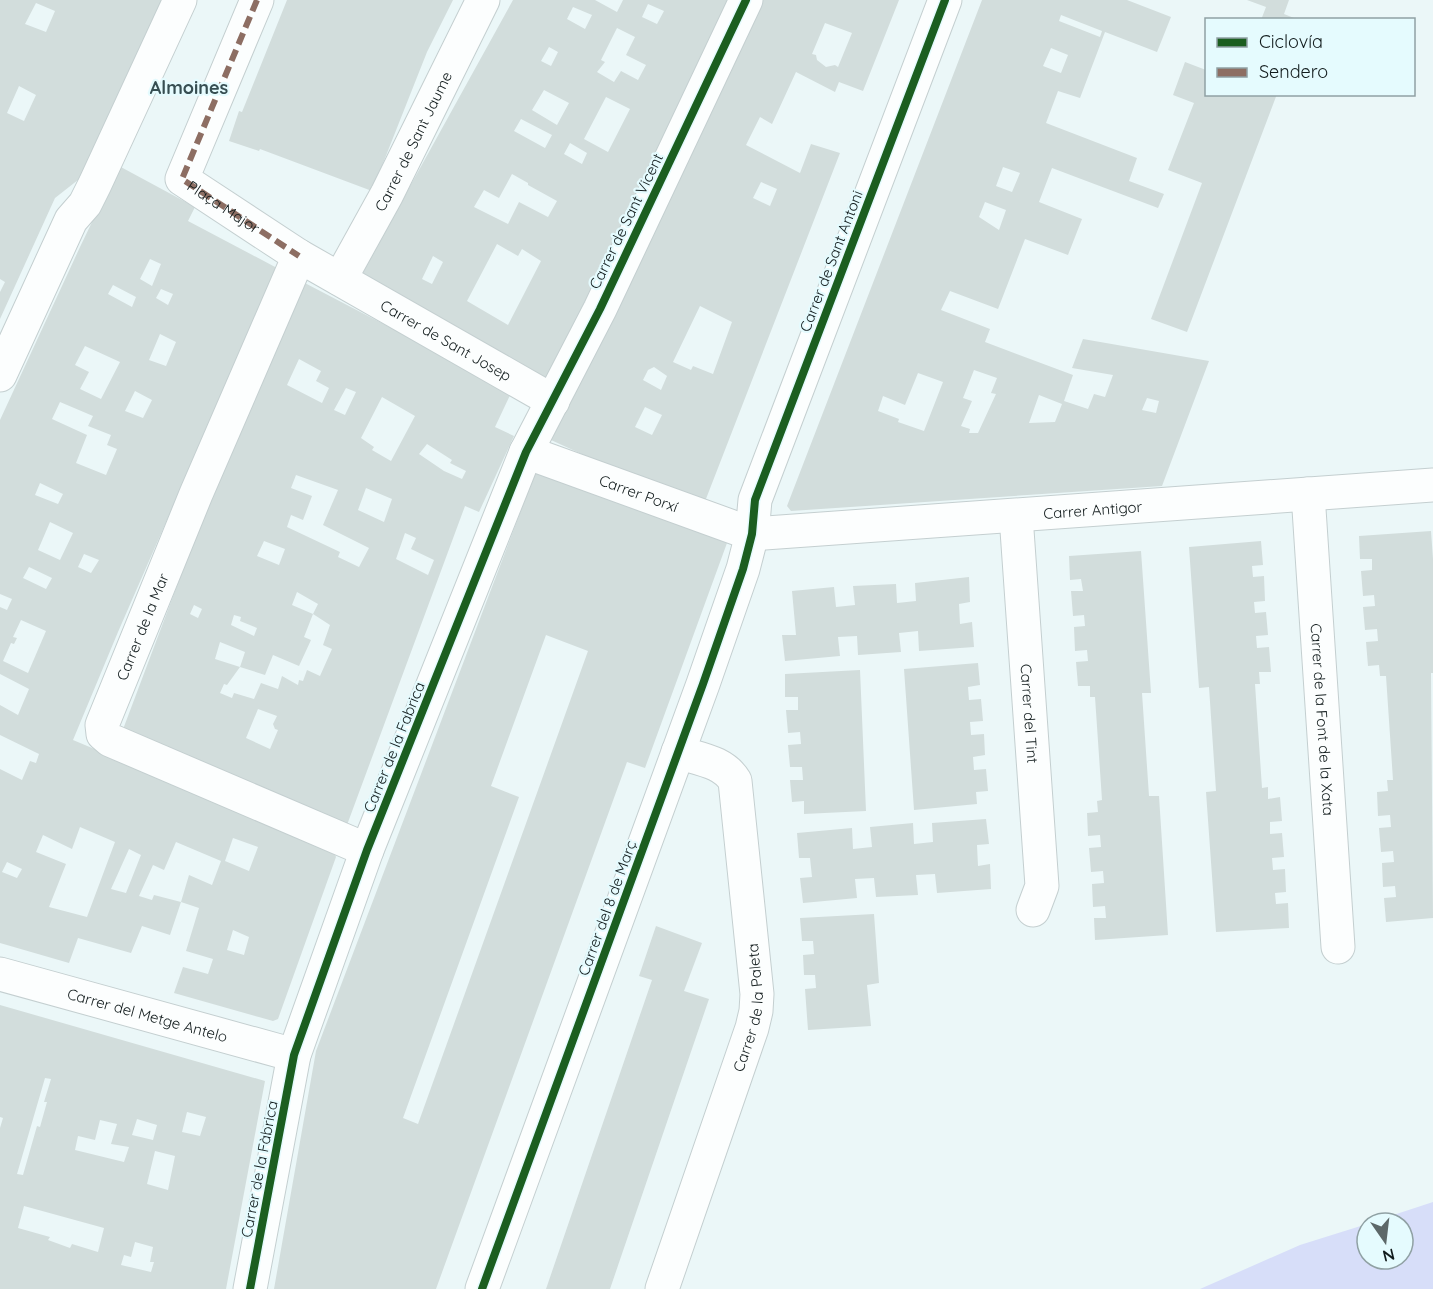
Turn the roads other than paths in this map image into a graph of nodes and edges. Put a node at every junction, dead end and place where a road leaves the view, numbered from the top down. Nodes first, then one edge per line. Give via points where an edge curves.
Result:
1 (180, 0) edge
2 (257, 0) edge
3 (483, 0) edge
4 (746, 0) edge
5 (945, 0) edge
6 (299, 255) junction
7 (340, 279) junction
8 (0, 375) edge
9 (553, 401) junction
10 (526, 452) junction
11 (1433, 485) edge
12 (1308, 494) junction
13 (1016, 516) junction
14 (752, 534) junction
15 (678, 752) junction
16 (367, 850) junction
17 (1033, 910) dead end
18 (1338, 947) dead end
19 (0, 974) edge
20 (294, 1055) junction
21 (250, 1289) edge
22 (482, 1289) edge
23 (662, 1289) edge

1 - 8 street via 85,204 71,220
2 - 6 street, Plaça Major via 182,179
3 - 7 street, Carrer de Sant Jaume via 387,194
4 - 9 street, Carrer de Sant Vicent
5 - 14 street, Carrer de Sant Antoni via 755,500
6 - 7 street, Plaça Major
6 - 16 street, Carrer de la Mar via 102,725 110,740
7 - 9 street, Carrer de Sant Josep
9 - 10 street, Carrer de Sant Vicent
10 - 14 street, Carrer Porxí
10 - 16 street, Carrer de la Fabrica
11 - 12 street, Carrer Antigor
12 - 13 street, Carrer Antigor
12 - 18 street, Carrer de la Font de la Xata
13 - 14 street, Carrer Antigor
13 - 17 street, Carrer del Tint via 1042,886
14 - 15 street, Carrer del 8 de Març
15 - 22 street, Carrer del 8 de Març
15 - 23 street, Carrer de la Paleta via 722,766 735,781 757,994 752,1028
16 - 20 street, Carrer de la Fabrica
19 - 20 street, Carrer del Metge Antelo
20 - 21 street, Carrer de la Fàbrica

